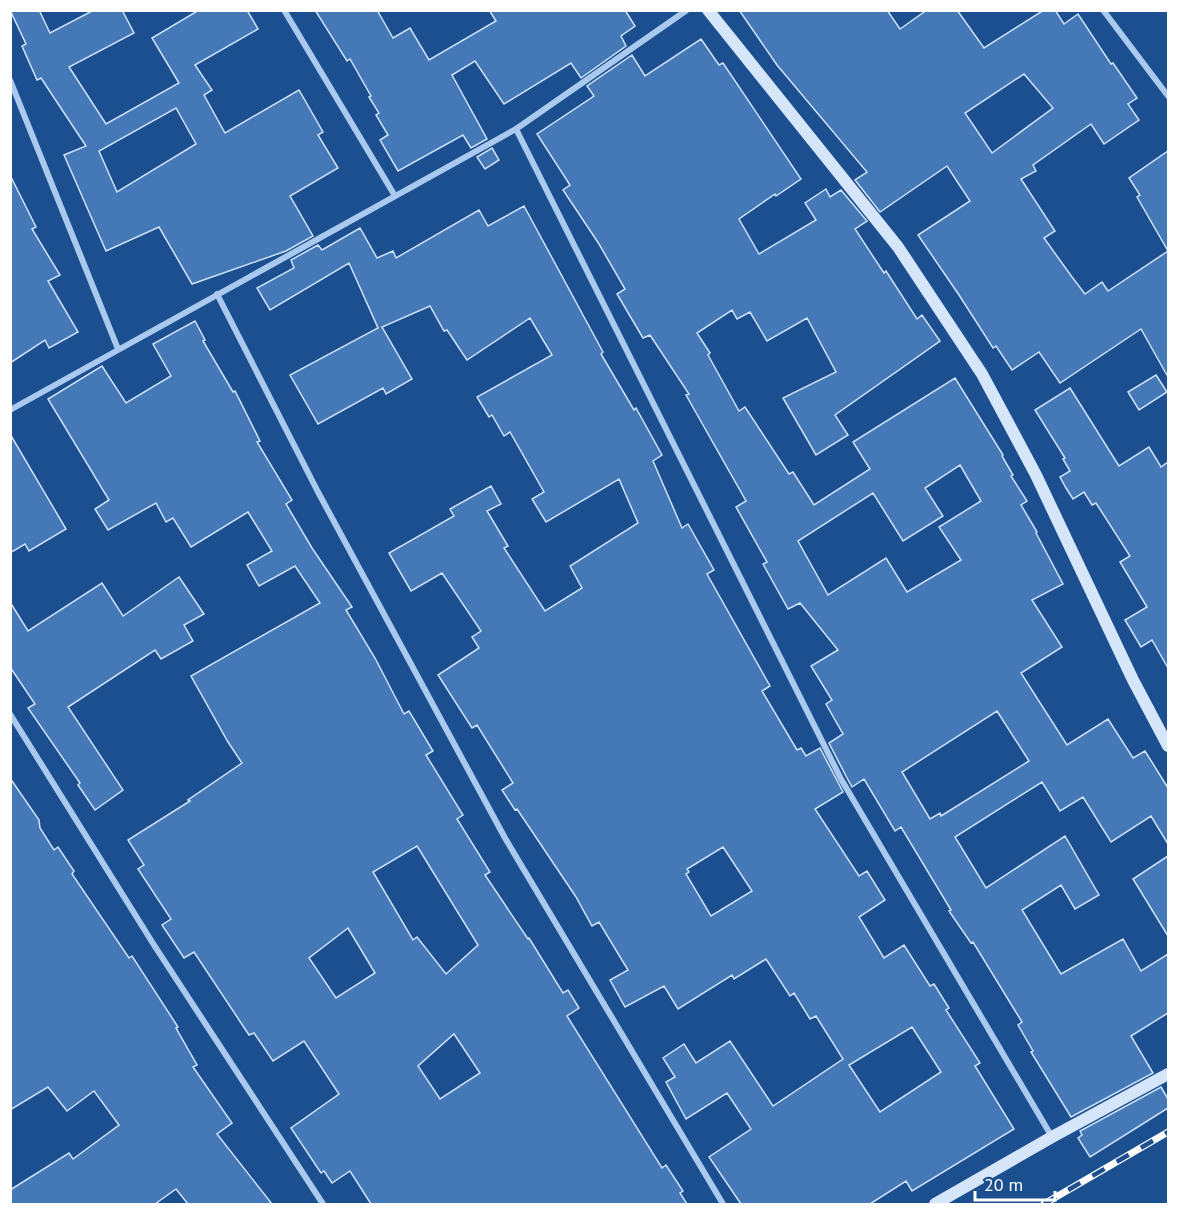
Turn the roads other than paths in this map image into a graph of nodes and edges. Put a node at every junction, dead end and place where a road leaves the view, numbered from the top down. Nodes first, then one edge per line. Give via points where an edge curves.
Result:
1 (284, 10) edge
2 (687, 10) edge
3 (708, 10) edge
4 (1103, 10) edge
5 (10, 80) edge
6 (1168, 96) edge
7 (516, 129) junction
8 (395, 196) junction
9 (217, 294) junction
10 (118, 350) junction
11 (10, 410) edge
12 (10, 714) edge
13 (1168, 746) edge
14 (1168, 1074) edge
15 (1052, 1137) junction
16 (323, 1204) edge
17 (723, 1204) edge
18 (935, 1204) edge

1 - 8 street
2 - 7 street
3 - 13 main road via 898,247 982,374 1036,475
4 - 6 street
5 - 10 street
7 - 8 street
7 - 15 street via 841,779
8 - 9 street
9 - 10 street
9 - 17 street via 318,492 505,838
10 - 11 street
12 - 16 street
14 - 15 main road
15 - 18 main road

